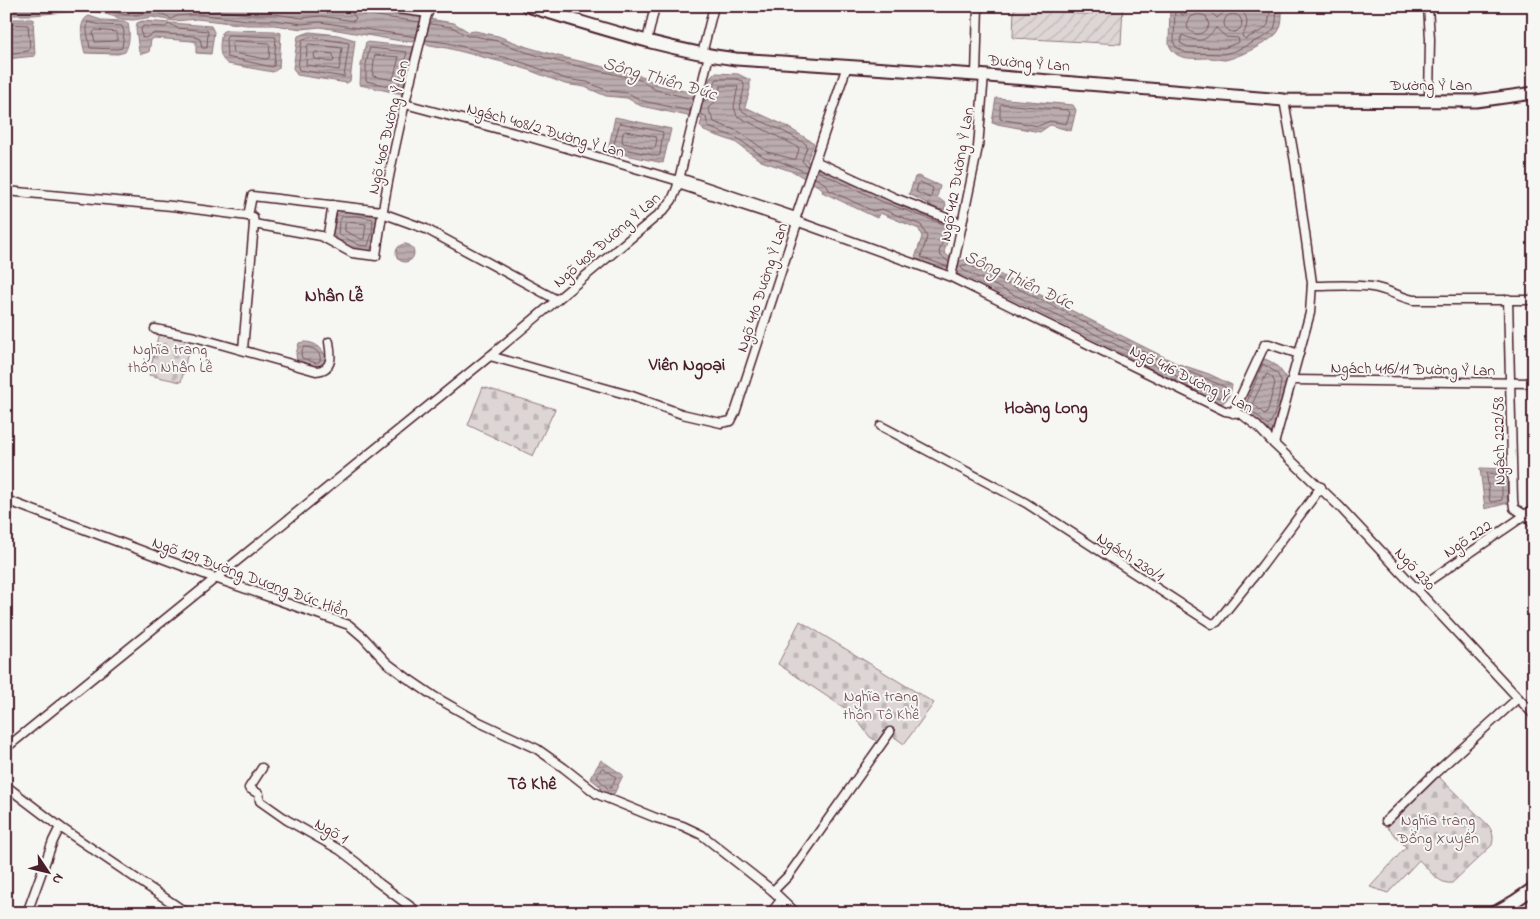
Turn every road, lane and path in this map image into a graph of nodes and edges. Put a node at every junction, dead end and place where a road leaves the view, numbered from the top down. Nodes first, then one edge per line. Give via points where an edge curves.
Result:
1 (376, 6) edge
2 (527, 6) edge
3 (655, 6) edge
4 (978, 6) edge
5 (1428, 6) edge
6 (712, 7) edge
7 (429, 10) edge
8 (647, 41) junction
9 (706, 55) junction
10 (846, 66) junction
11 (980, 75) junction
12 (1534, 93) edge
13 (1284, 100) junction
14 (1429, 101) junction
15 (405, 104) junction
16 (815, 161) junction
17 (679, 181) junction
18 (6, 191) edge
19 (737, 200) joint
20 (333, 205) junction
21 (382, 212) junction
22 (248, 216) junction
23 (796, 220) junction
24 (254, 224) junction
25 (962, 224) junction
26 (328, 239) junction
27 (951, 277) junction
28 (1312, 286) junction
29 (556, 300) junction
30 (1508, 300) junction
31 (1534, 300) edge
32 (155, 329) dead end
33 (329, 342) dead end
34 (243, 350) junction
35 (1299, 354) junction
36 (490, 356) junction
37 (1292, 380) junction
38 (1510, 383) junction
39 (1534, 383) edge
40 (1233, 413) junction
41 (881, 426) dead end
42 (1274, 444) junction
43 (1321, 487) junction
44 (6, 500) edge
45 (1534, 510) edge
46 (1526, 515) junction
47 (1534, 525) edge
48 (215, 578) junction
49 (1416, 589) junction
50 (1518, 698) junction
51 (1534, 715) edge
52 (890, 732) dead end
53 (6, 748) edge
54 (262, 768) dead end
55 (6, 786) edge
56 (1386, 821) dead end
57 (60, 827) junction
58 (1534, 888) edge
59 (773, 891) junction
60 (781, 900) junction
61 (27, 913) edge
62 (187, 913) edge
63 (419, 913) edge
64 (771, 913) edge
65 (796, 913) edge
66 (1494, 913) edge

1 - 7 street
2 - 8 main road, Đường Ỷ Lan
3 - 8 street
4 - 11 street, Ngõ 412 Đường Ỷ Lan
5 - 14 street
6 - 9 street, Ngõ 408 Đường Ỷ Lan
7 - 15 street, Ngõ 406 Đường Ỷ Lan
8 - 9 main road, Đường Ỷ Lan
9 - 10 main road, Đường Ỷ Lan
9 - 17 street, Ngõ 408 Đường Ỷ Lan
10 - 11 main road, Đường Ỷ Lan
10 - 16 street, Ngõ 410 Đường Ỷ Lan
11 - 13 main road, Đường Ỷ Lan
11 - 25 street, Ngõ 412 Đường Ỷ Lan via 978,147
12 - 14 main road, Đường Ỷ Lan via 1476,101
13 - 14 main road, Đường Ỷ Lan
13 - 28 street
15 - 17 street, Ngách 408/2 Đường Ỷ Lan
15 - 21 street, Ngõ 406 Đường Ỷ Lan
16 - 23 street, Ngõ 410 Đường Ỷ Lan
16 - 25 street
17 - 19 street, Ngách 408/2 Đường Ỷ Lan
17 - 29 street, Ngõ 408 Đường Ỷ Lan via 672,200 663,211
18 - 22 street
19 - 23 street, Ngõ 416 Đường Ỷ Lan
20 - 21 street
20 - 22 street via 252,196
20 - 26 street
21 - 26 street, Ngõ 406 Đường Ỷ Lan via 376,256 352,253
21 - 29 street via 426,229
22 - 24 street via 253,217
23 - 27 street, Ngõ 416 Đường Ỷ Lan
23 - 36 street, Ngõ 410 Đường Ỷ Lan via 735,412 728,422 682,414 629,395
24 - 26 street
24 - 34 street
25 - 27 street, Ngõ 412 Đường Ỷ Lan
27 - 40 street, Ngõ 416 Đường Ỷ Lan
28 - 30 street via 1372,287 1413,300
28 - 35 street via 1310,313
29 - 36 street, Ngõ 408 Đường Ỷ Lan
30 - 31 street
30 - 38 street, Ngách 222/58
32 - 34 street
33 - 34 street via 332,360 327,368 320,371
35 - 37 street
35 - 40 street via 1265,344
36 - 48 street, Ngõ 408 Đường Ỷ Lan
37 - 38 street, Ngách 416/11 Đường Ỷ Lan
37 - 42 street
38 - 39 street, Ngách 416/11 Đường Ỷ Lan
38 - 46 street, Ngách 222/58 via 1513,500 1514,508
40 - 42 street, Ngõ 416 Đường Ỷ Lan via 1251,421
41 - 43 street, Ngách 230/1 via 1026,503 1212,624 1262,566
42 - 43 street, Ngõ 230
43 - 49 street, Ngõ 230
44 - 48 street, Ngõ 129 Đường Dương Đức Hiền
45 - 46 street, Ngõ 222
46 - 47 street, Ngách 222/58
46 - 49 street, Ngõ 222
48 - 53 street, Ngõ 408 Đường Ỷ Lan
48 - 59 street, Ngõ 129 Đường Dương Đức Hiền via 349,625 389,665 435,697 543,753 601,796 696,832
49 - 50 street, Ngõ 230
50 - 51 street, Ngõ 230
50 - 56 street
52 - 59 street via 788,876
54 - 63 street, Ngõ 1 via 249,788 259,794 260,801 340,850
55 - 57 street
57 - 61 street
57 - 62 street
58 - 66 main road
59 - 60 street, Ngõ 129 Đường Dương Đức Hiền
60 - 64 street
60 - 65 street, Ngõ 129 Đường Dương Đức Hiền

